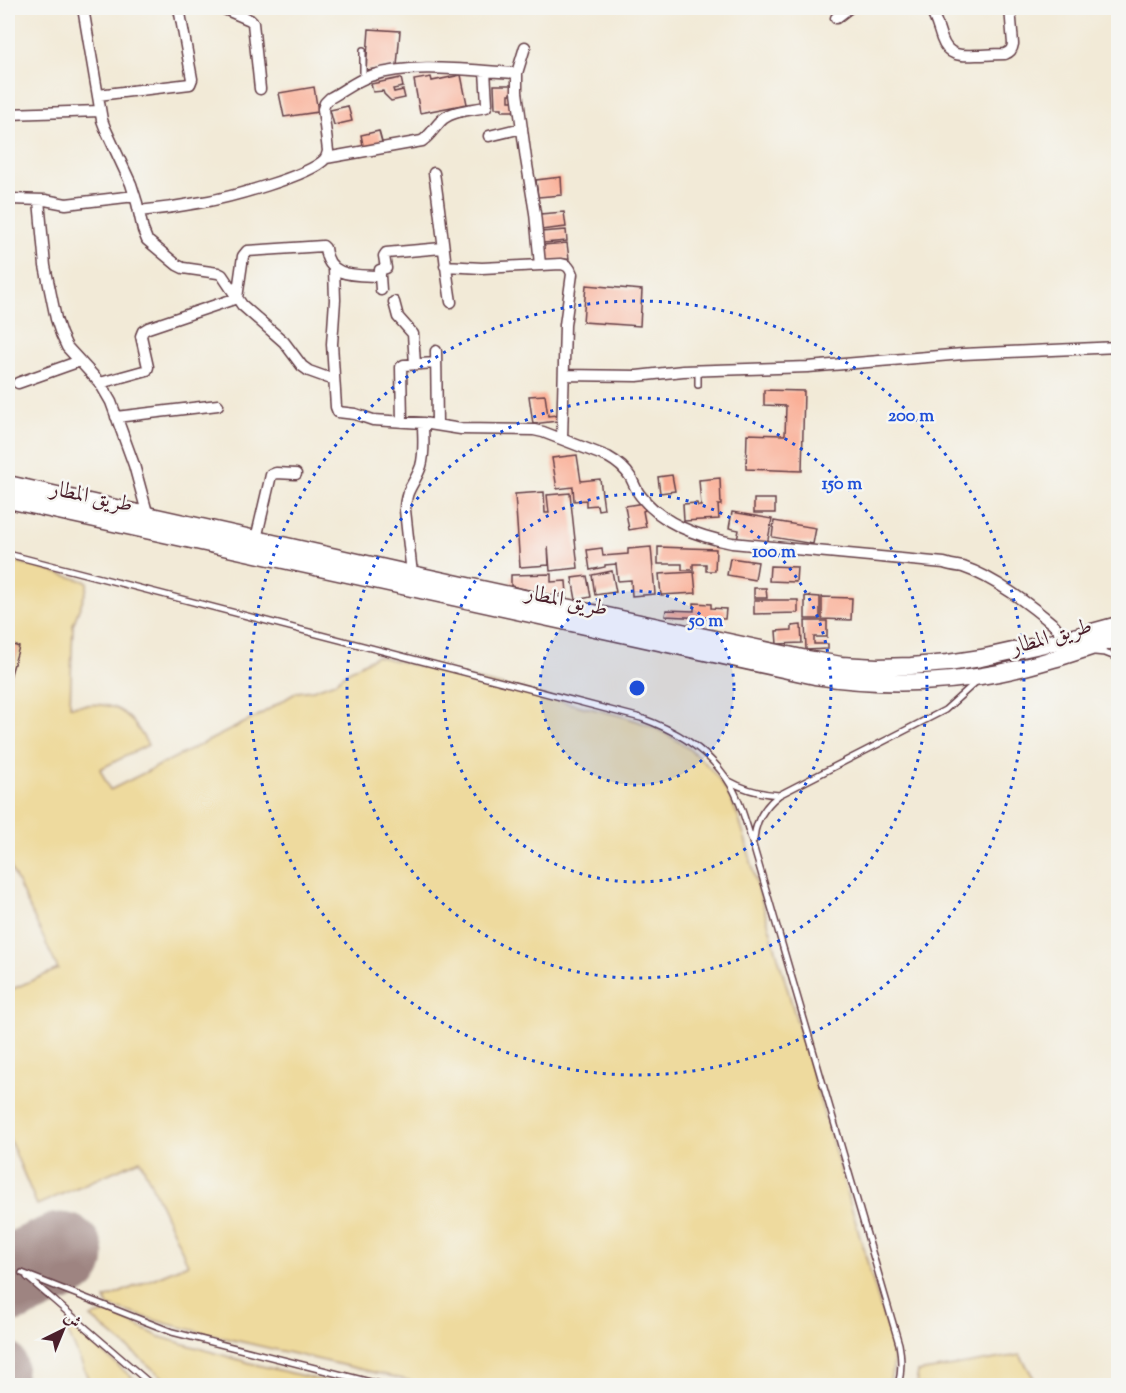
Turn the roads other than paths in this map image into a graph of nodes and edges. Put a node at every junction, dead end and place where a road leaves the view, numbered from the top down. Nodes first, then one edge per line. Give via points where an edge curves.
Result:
1 (83, 8) edge
2 (179, 8) edge
3 (222, 8) edge
4 (849, 8) edge
5 (929, 8) edge
6 (1010, 8) edge
7 (836, 18) dead end
8 (525, 47) dead end
9 (363, 50) dead end
10 (485, 71) junction
11 (517, 73) junction
12 (363, 79) junction
13 (260, 89) dead end
14 (98, 95) junction
15 (100, 111) junction
16 (8, 114) edge
17 (522, 128) junction
18 (489, 136) dead end
19 (327, 158) junction
20 (434, 173) dead end
21 (135, 196) junction
22 (8, 199) edge
23 (39, 200) junction
24 (139, 211) junction
25 (442, 248) junction
26 (540, 265) junction
27 (445, 267) junction
28 (334, 268) junction
29 (380, 276) junction
30 (381, 290) dead end
31 (237, 298) junction
32 (394, 302) dead end
33 (451, 302) dead end
34 (1119, 347) edge
35 (436, 351) dead end
36 (80, 361) junction
37 (436, 363) junction
38 (415, 364) junction
39 (698, 371) junction
40 (564, 375) junction
41 (334, 380) junction
42 (18, 383) dead end
43 (100, 383) junction
44 (698, 385) dead end
45 (218, 405) dead end
46 (116, 417) junction
47 (402, 422) junction
48 (423, 423) junction
49 (437, 424) junction
50 (562, 439) junction
51 (297, 474) dead end
52 (9, 492) edge
53 (148, 516) junction
54 (256, 539) junction
55 (8, 554) edge
56 (412, 574) junction
57 (1119, 625) edge
58 (1063, 640) junction
59 (1115, 641) edge
60 (1082, 650) junction
61 (1119, 658) edge
62 (982, 667) junction
63 (728, 780) junction
64 (779, 795) junction
65 (753, 845) junction
66 (153, 1386) edge
67 (386, 1386) edge
68 (898, 1386) edge

1 - 14 street
2 - 14 street via 190,84
3 - 13 street via 253,23
4 - 7 street
5 - 6 street via 944,45 962,56 1010,52
8 - 11 street
9 - 12 lane
10 - 11 street
10 - 12 street via 401,70
10 - 19 street via 486,106 448,116 422,141
11 - 17 street
12 - 19 street via 325,103
14 - 15 street
15 - 16 street
15 - 21 street
17 - 18 street
17 - 26 street
19 - 24 street via 308,170 263,187 206,202
20 - 25 street
21 - 23 street via 66,204
21 - 24 street
22 - 23 street
23 - 36 street via 45,266 56,318 67,346
24 - 31 street via 151,243 183,268 222,275
25 - 27 street
25 - 29 street via 386,253 386,268 380,270
26 - 27 street
26 - 40 street via 567,265 572,274
27 - 33 street
28 - 29 street via 345,274
28 - 31 street via 323,246 247,251
28 - 41 street
29 - 30 street
31 - 41 street via 284,342 305,369
31 - 43 street via 143,331 147,370
32 - 38 street via 398,317 412,334
34 - 39 street
35 - 37 street
36 - 42 street
36 - 43 street
37 - 38 street
37 - 49 street
38 - 47 street via 401,367
39 - 40 street via 637,376
39 - 44 lane
40 - 50 street
41 - 47 street via 338,412
43 - 46 street
45 - 46 street
46 - 53 street
47 - 48 street
48 - 49 street
48 - 56 street via 423,458 405,502
49 - 50 street via 461,429 534,430
50 - 58 street via 616,461 656,512 690,532 732,543 963,567 1020,598 1055,626
51 - 54 street via 271,475
52 - 53 main road, طريق المطار
52 - 62 main road, طريق المطار via 815,676 848,681 917,682
53 - 54 main road, طريق المطار
54 - 56 main road, طريق المطار
55 - 63 lane via 640,718 682,736
56 - 62 main road, طريق المطار via 841,665
57 - 58 main road, طريق المطار
58 - 62 main road, طريق المطار
59 - 60 main road, طريق المطار
60 - 61 lane
60 - 62 main road, طريق المطار via 1039,663
62 - 64 lane via 945,710
63 - 64 lane via 747,789
63 - 65 lane
64 - 65 lane via 760,816
65 - 68 lane via 899,1344 902,1358
66 - 67 lane via 22,1273 172,1332

